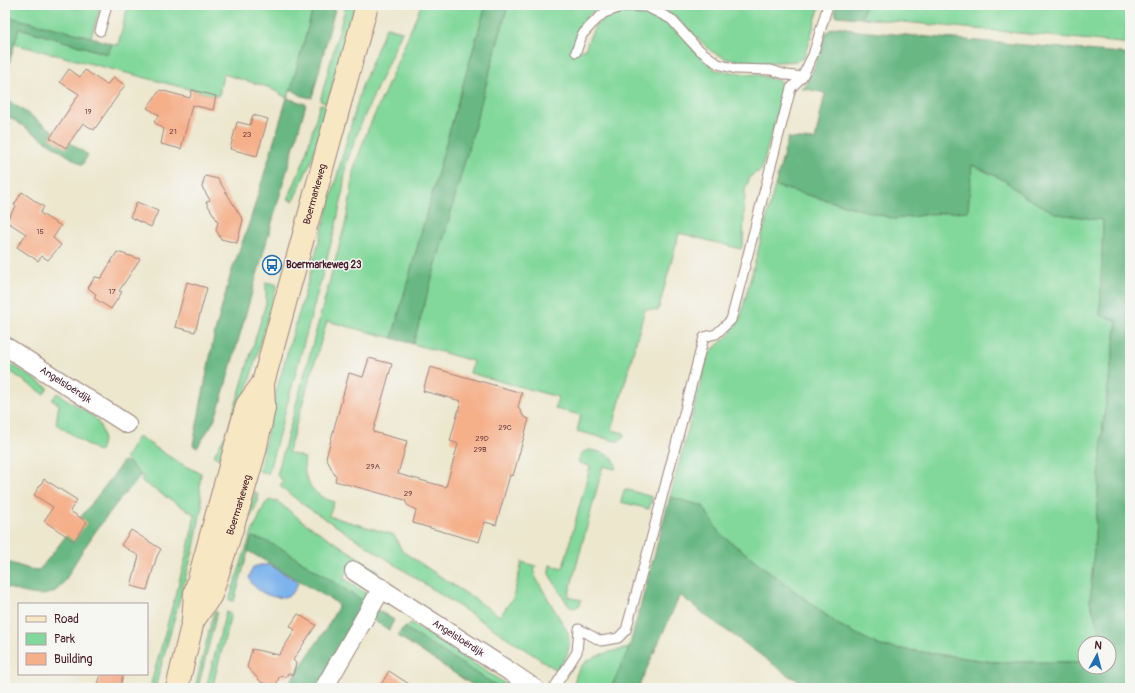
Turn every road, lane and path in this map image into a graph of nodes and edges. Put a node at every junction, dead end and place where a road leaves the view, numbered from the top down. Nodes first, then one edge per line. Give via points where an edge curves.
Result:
1 (107, 5) edge
2 (367, 5) edge
3 (828, 5) edge
4 (100, 31) dead end
5 (576, 52) dead end
6 (802, 77) junction
7 (5, 346) edge
8 (128, 424) dead end
9 (354, 571) dead end
10 (382, 588) junction
11 (177, 688) edge
12 (324, 688) edge
13 (534, 688) edge
14 (554, 688) edge

1 - 4 lane
2 - 11 street, Boermarkeweg via 263,383 264,408 255,451 211,596 193,621
3 - 6 lane via 813,55
5 - 6 lane via 582,35 604,13 624,6 647,8 671,19 697,48 718,64 736,69 771,70
6 - 14 lane via 791,88 731,320 716,334 704,337 626,630 618,638 600,641 579,629 577,652
7 - 8 street, Angelsloërdijk
9 - 10 street, Angelsloërdijk
10 - 12 street
10 - 13 street, Angelsloërdijk

